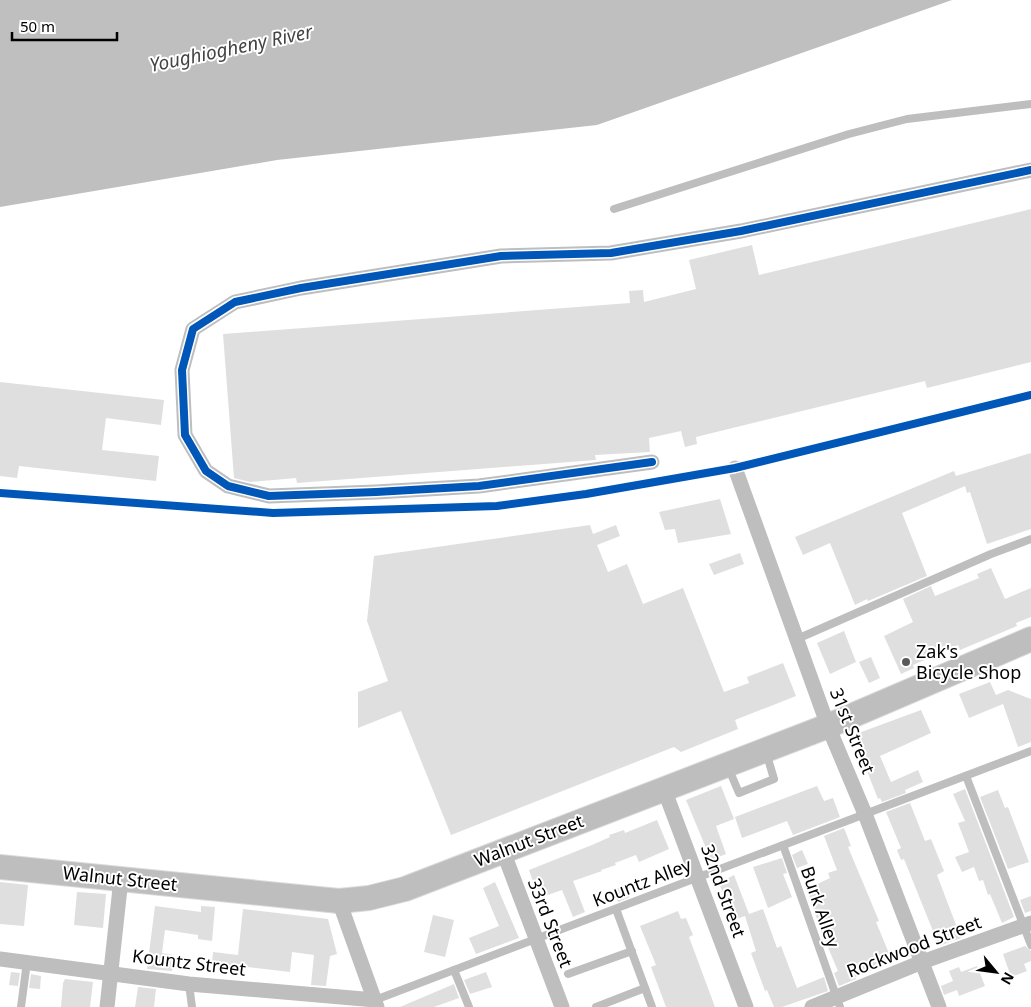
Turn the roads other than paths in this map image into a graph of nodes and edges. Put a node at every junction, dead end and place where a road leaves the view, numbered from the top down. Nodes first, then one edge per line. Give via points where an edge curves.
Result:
1 (1031, 104) edge
2 (1031, 170) edge
3 (614, 209) dead end
4 (652, 462) dead end
5 (735, 468) dead end
6 (1031, 539) edge
7 (797, 639) junction
8 (1031, 639) edge
9 (828, 726) junction
10 (1031, 751) edge
11 (966, 776) junction
12 (664, 790) junction
13 (865, 814) junction
14 (782, 845) junction
15 (503, 851) junction
16 (0, 866) edge
17 (699, 877) junction
18 (121, 879) junction
19 (339, 901) junction
20 (616, 909) junction
21 (1027, 925) edge
22 (535, 939) junction
23 (1031, 945) edge
24 (632, 951) junction
25 (0, 959) edge
26 (27, 962) junction
27 (922, 962) junction
28 (454, 970) junction
29 (111, 972) junction
30 (568, 974) dead end
31 (189, 984) junction
32 (645, 988) junction
33 (285, 1000) edge
34 (838, 1002) edge
35 (376, 1004) edge
36 (21, 1007) edge
37 (107, 1007) edge
38 (192, 1007) edge
39 (469, 1007) edge
40 (562, 1007) edge
41 (596, 1007) edge
42 (652, 1007) edge
43 (746, 1007) edge
44 (812, 1007) edge
45 (938, 1007) edge

1 - 3 lane via 907,119 849,134
2 - 4 street via 741,231 611,253 501,256 301,288 235,302 193,329 182,370 185,435 206,470 228,486 269,496 479,486
5 - 7 street, 31st Street
6 - 7 lane
7 - 9 street, 31st Street
8 - 9 main road, Walnut Street
9 - 12 main road, Walnut Street
9 - 13 street, 31st Street
10 - 11 lane, Kountz Alley
11 - 13 lane, Kountz Alley
11 - 21 lane
12 - 15 main road, Walnut Street
12 - 17 street, 32nd Street
13 - 14 lane, Kountz Alley
13 - 27 street, 31st Street
14 - 17 lane, Kountz Alley
14 - 34 lane, Burk Alley
15 - 19 main road, Walnut Street via 405,889
15 - 22 street, 33rd Street
16 - 18 main road, Walnut Street
17 - 20 lane, Kountz Alley
17 - 43 street, 32nd Street
18 - 19 main road, Walnut Street
18 - 29 street
19 - 35 street
20 - 22 lane, Kountz Alley
20 - 24 lane
21 - 23 lane
21 - 27 street, Rockwood Street
22 - 28 lane, Kountz Alley
22 - 40 street, 33rd Street
24 - 30 lane
24 - 32 lane
25 - 26 street, Kountz Street
26 - 29 street, Kountz Street
26 - 36 lane
27 - 34 street, Rockwood Street
27 - 45 street, 31st Street
28 - 35 lane, Kountz Alley
28 - 39 lane
29 - 31 street, Kountz Street
29 - 37 street
31 - 33 street, Kountz Street
31 - 38 lane
32 - 41 lane
32 - 42 lane
33 - 35 street, Kountz Street
34 - 44 street, Rockwood Street

